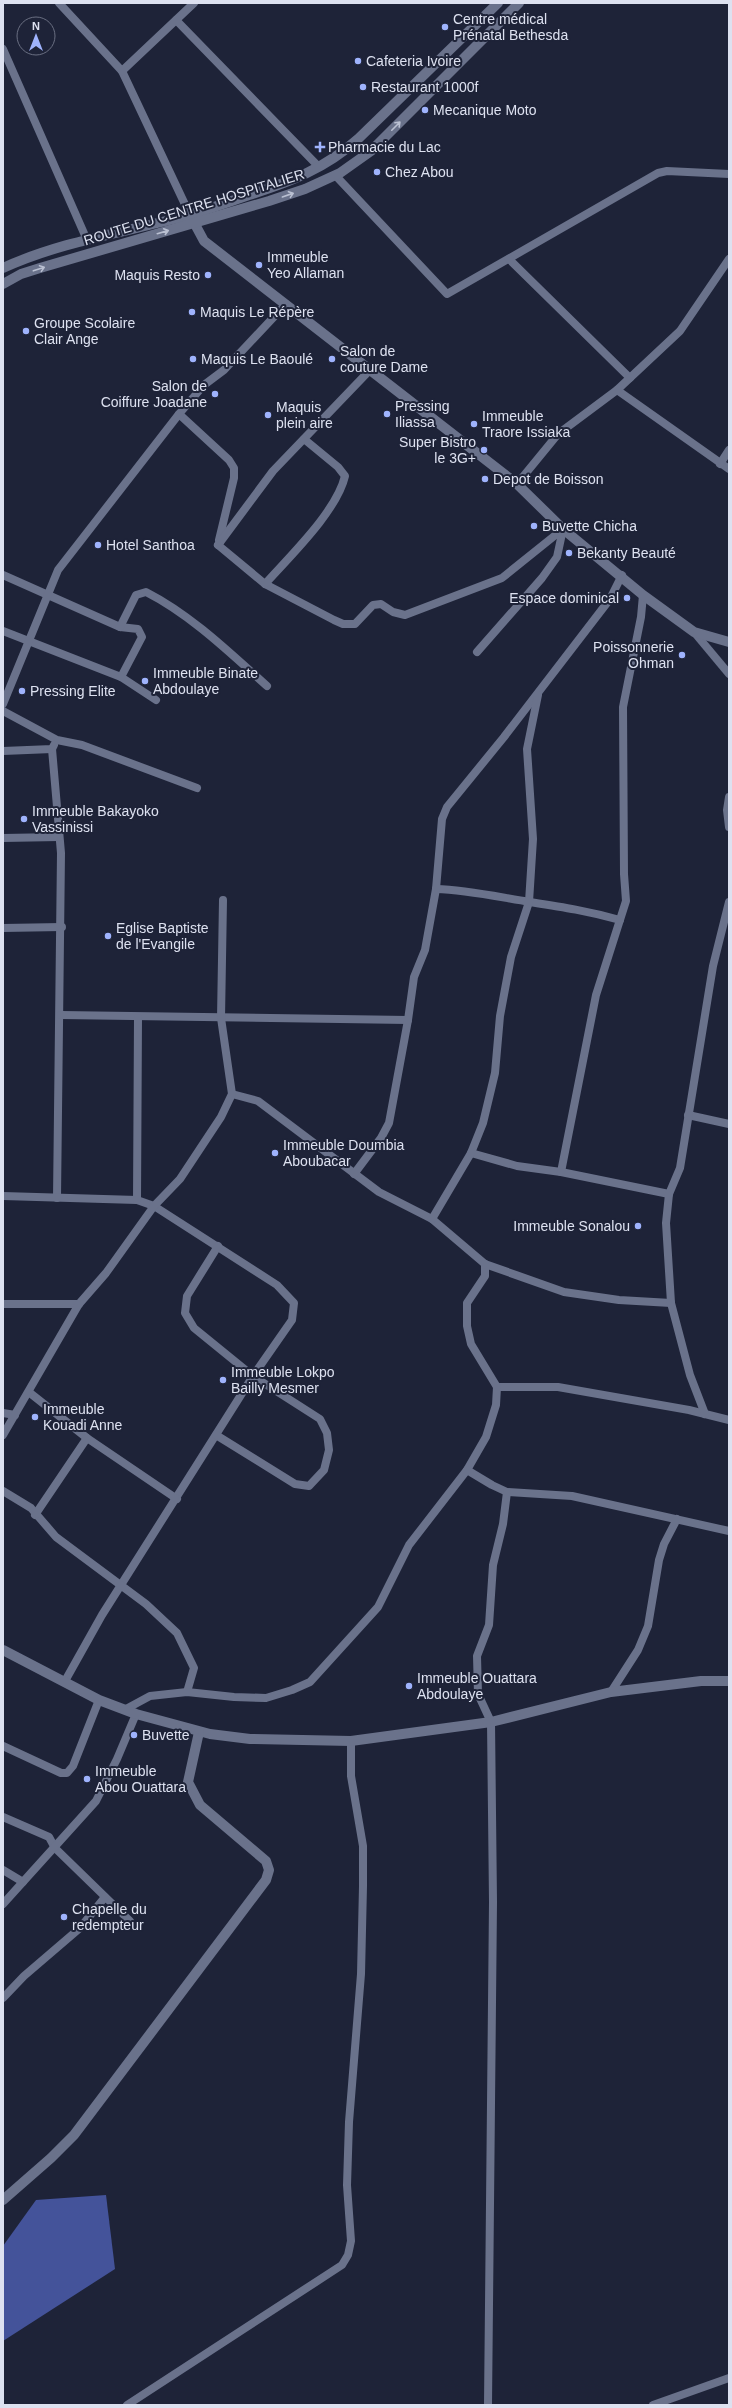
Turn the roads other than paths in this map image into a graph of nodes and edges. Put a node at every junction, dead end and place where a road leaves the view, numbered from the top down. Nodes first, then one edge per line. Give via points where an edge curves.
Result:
1 (59, 3) edge
2 (194, 3) edge
3 (498, 3) edge
4 (516, 4) edge
5 (176, 20) junction
6 (3, 49) edge
7 (122, 71) junction
8 (319, 167) junction
9 (729, 174) edge
10 (335, 175) junction
11 (192, 219) junction
12 (87, 240) junction
13 (509, 259) junction
14 (729, 259) edge
15 (3, 268) edge
16 (3, 284) edge
17 (286, 304) junction
18 (369, 371) junction
19 (630, 378) junction
20 (617, 390) junction
21 (179, 414) junction
22 (304, 438) junction
23 (729, 450) edge
24 (720, 464) junction
25 (729, 469) edge
26 (518, 484) junction
27 (563, 529) junction
28 (218, 545) junction
29 (622, 575) junction
30 (3, 576) edge
31 (266, 584) junction
32 (46, 595) junction
33 (643, 595) junction
34 (120, 627) junction
35 (3, 631) edge
36 (694, 632) junction
37 (728, 640) edge
38 (30, 641) junction
39 (477, 652) dead end
40 (729, 674) edge
41 (121, 677) junction
42 (267, 686) dead end
43 (538, 692) junction
44 (156, 700) dead end
45 (3, 704) edge
46 (3, 711) edge
47 (57, 740) junction
48 (52, 749) junction
49 (3, 751) edge
50 (197, 788) dead end
51 (729, 797) edge
52 (729, 827) edge
53 (59, 837) junction
54 (3, 838) edge
55 (436, 889) junction
56 (223, 900) dead end
57 (529, 902) junction
58 (729, 902) edge
59 (620, 920) junction
60 (62, 927) junction
61 (3, 928) edge
62 (61, 1015) junction
63 (138, 1018) junction
64 (221, 1018) junction
65 (408, 1020) junction
66 (232, 1094) junction
67 (688, 1114) junction
68 (729, 1124) edge
69 (471, 1153) junction
70 (561, 1172) junction
71 (354, 1174) junction
72 (669, 1194) junction
73 (3, 1196) edge
74 (57, 1198) junction
75 (137, 1200) junction
76 (154, 1206) junction
77 (432, 1219) junction
78 (218, 1246) junction
79 (485, 1264) junction
80 (671, 1303) junction
81 (3, 1304) edge
82 (79, 1304) junction
83 (253, 1376) junction
84 (498, 1387) junction
85 (30, 1393) junction
86 (3, 1413) edge
87 (705, 1414) junction
88 (15, 1415) junction
89 (729, 1420) edge
90 (3, 1435) edge
91 (216, 1435) junction
92 (87, 1438) junction
93 (467, 1470) junction
94 (3, 1491) edge
95 (507, 1492) junction
96 (177, 1499) junction
97 (35, 1514) junction
98 (677, 1519) junction
99 (729, 1532) edge
100 (122, 1586) junction
101 (3, 1650) edge
102 (65, 1681) junction
103 (729, 1681) edge
104 (187, 1692) junction
105 (611, 1692) junction
106 (99, 1700) junction
107 (126, 1709) junction
108 (136, 1714) junction
109 (491, 1722) junction
110 (199, 1732) junction
111 (351, 1741) junction
112 (3, 1746) edge
113 (3, 1817) edge
114 (55, 1848) junction
115 (3, 1870) edge
116 (23, 1882) junction
117 (105, 1897) junction
118 (3, 1904) edge
119 (130, 1921) dead end
120 (3, 1998) edge
121 (3, 2200) edge
122 (729, 2378) edge
123 (127, 2405) edge
124 (488, 2405) edge
125 (653, 2405) edge

1 - 7 street
2 - 5 street
3 - 8 street, ROUTE DU CENTRE HOSPITALIER via 358,139 337,157
10 -> 4 street, ROUTE DU CENTRE HOSPITALIER via 371,150
5 - 7 street
5 - 8 street
6 - 12 street
7 - 11 street
8 - 11 street, ROUTE DU CENTRE HOSPITALIER via 289,182
9 - 13 street via 667,171 658,173
11 -> 10 street, ROUTE DU CENTRE HOSPITALIER via 269,201
10 - 13 street via 447,294
11 - 12 street, ROUTE DU CENTRE HOSPITALIER
16 -> 11 street, ROUTE DU CENTRE HOSPITALIER via 21,274
11 - 17 street via 204,241
12 - 15 street, ROUTE DU CENTRE HOSPITALIER via 26,258
13 - 19 street
14 - 19 street via 680,331
17 - 18 street
17 - 21 street via 224,370 204,385
18 - 22 street
18 - 26 street
19 - 20 street
20 - 24 street
20 - 26 street via 558,434
21 - 28 street via 229,460 234,468 234,478
21 - 32 street via 67,557
22 - 28 street via 273,471
22 - 31 street via 345,476 342,487 318,524
23 - 24 street
24 - 25 street
26 - 27 street
27 - 29 street
27 - 31 street via 502,578 405,615 393,612 381,604 373,605 355,624 343,624
27 - 39 street via 557,557 542,578
28 - 31 street
29 - 33 street
29 - 43 street via 610,599
30 - 32 street
32 - 34 street
32 - 38 street
33 - 36 street
33 - 59 street via 623,707 626,901
34 - 41 street via 138,629 142,637
34 - 42 street via 136,596 146,592 180,612
35 - 38 street
36 - 37 street
36 - 40 street
38 - 41 street
38 - 45 street
41 - 44 street
43 - 55 street via 447,807 442,819
43 - 57 street via 527,749 534,839
46 - 47 street
47 - 48 street
47 - 50 street via 82,745
48 - 49 street
48 - 53 street
51 - 52 street via 726,810
53 - 54 street
53 - 60 street
55 - 57 street via 491,893
55 - 65 street via 425,950 414,977
56 - 64 street
57 - 59 street via 576,908
57 - 69 street via 510,957 500,1016 495,1073 483,1123
58 - 67 street via 713,966
59 - 70 street via 596,995
60 - 61 street
60 - 62 street
62 - 63 street
62 - 74 street
63 - 64 street
63 - 75 street
64 - 65 street
64 - 66 street
65 - 71 street via 389,1123
66 - 71 street via 258,1102
66 - 76 street via 221,1117 180,1179
67 - 68 street
67 - 72 street via 680,1168
69 - 70 street via 517,1166
69 - 77 street
70 - 72 street
71 - 77 street via 379,1192
72 - 80 street via 666,1222
73 - 74 street
74 - 75 street
75 - 76 street
76 - 78 street
76 - 82 street via 106,1273
77 - 79 street
78 - 83 street via 187,1296 185,1313 194,1328
78 - 83 street via 277,1285 294,1303 292,1320
79 - 80 street via 564,1292 619,1300
79 - 84 street via 485,1276 467,1303 467,1326 471,1344
80 - 87 street via 690,1375
81 - 82 street
82 - 85 street
83 - 91 street
83 - 91 street via 320,1419 327,1433 329,1450 324,1470 309,1486 295,1484
84 - 87 street via 558,1387
84 - 93 street via 496,1405 486,1437
85 - 88 street
85 - 92 street
86 - 88 street
87 - 89 street
88 - 90 street
91 - 96 street
92 - 96 street
92 - 97 street
93 - 95 street
93 - 104 street via 409,1545 378,1607 310,1682 266,1698
94 - 97 street via 31,1508
95 - 98 street via 572,1496
95 - 109 street via 503,1524 493,1564 489,1625 477,1656 478,1694
96 - 100 street
97 - 100 street via 56,1537
98 - 99 street
98 - 105 street via 659,1560 645,1632 638,1650
100 - 102 street
100 - 104 street via 177,1633 194,1668
101 - 102 street
102 - 106 street
103 - 105 street via 701,1681
104 - 107 street via 150,1696
105 - 109 street
106 - 107 street
106 - 112 street via 73,1766 67,1773 61,1773
107 - 108 street
108 - 110 street
108 - 114 street via 96,1801
109 - 111 street
109 - 124 street via 493,1902
110 - 111 street via 250,1740
110 - 121 street via 188,1782 200,1804 266,1861 269,1870 266,1880 74,2135
111 - 123 street via 351,1776 363,1846 363,1878 361,1974 349,2122 347,2186 351,2241 348,2255 342,2265
113 - 114 street via 49,1837
114 - 116 street
114 - 117 street
115 - 116 street
116 - 118 street
117 - 119 street
117 - 120 street via 80,1928 24,1976
122 - 125 street

